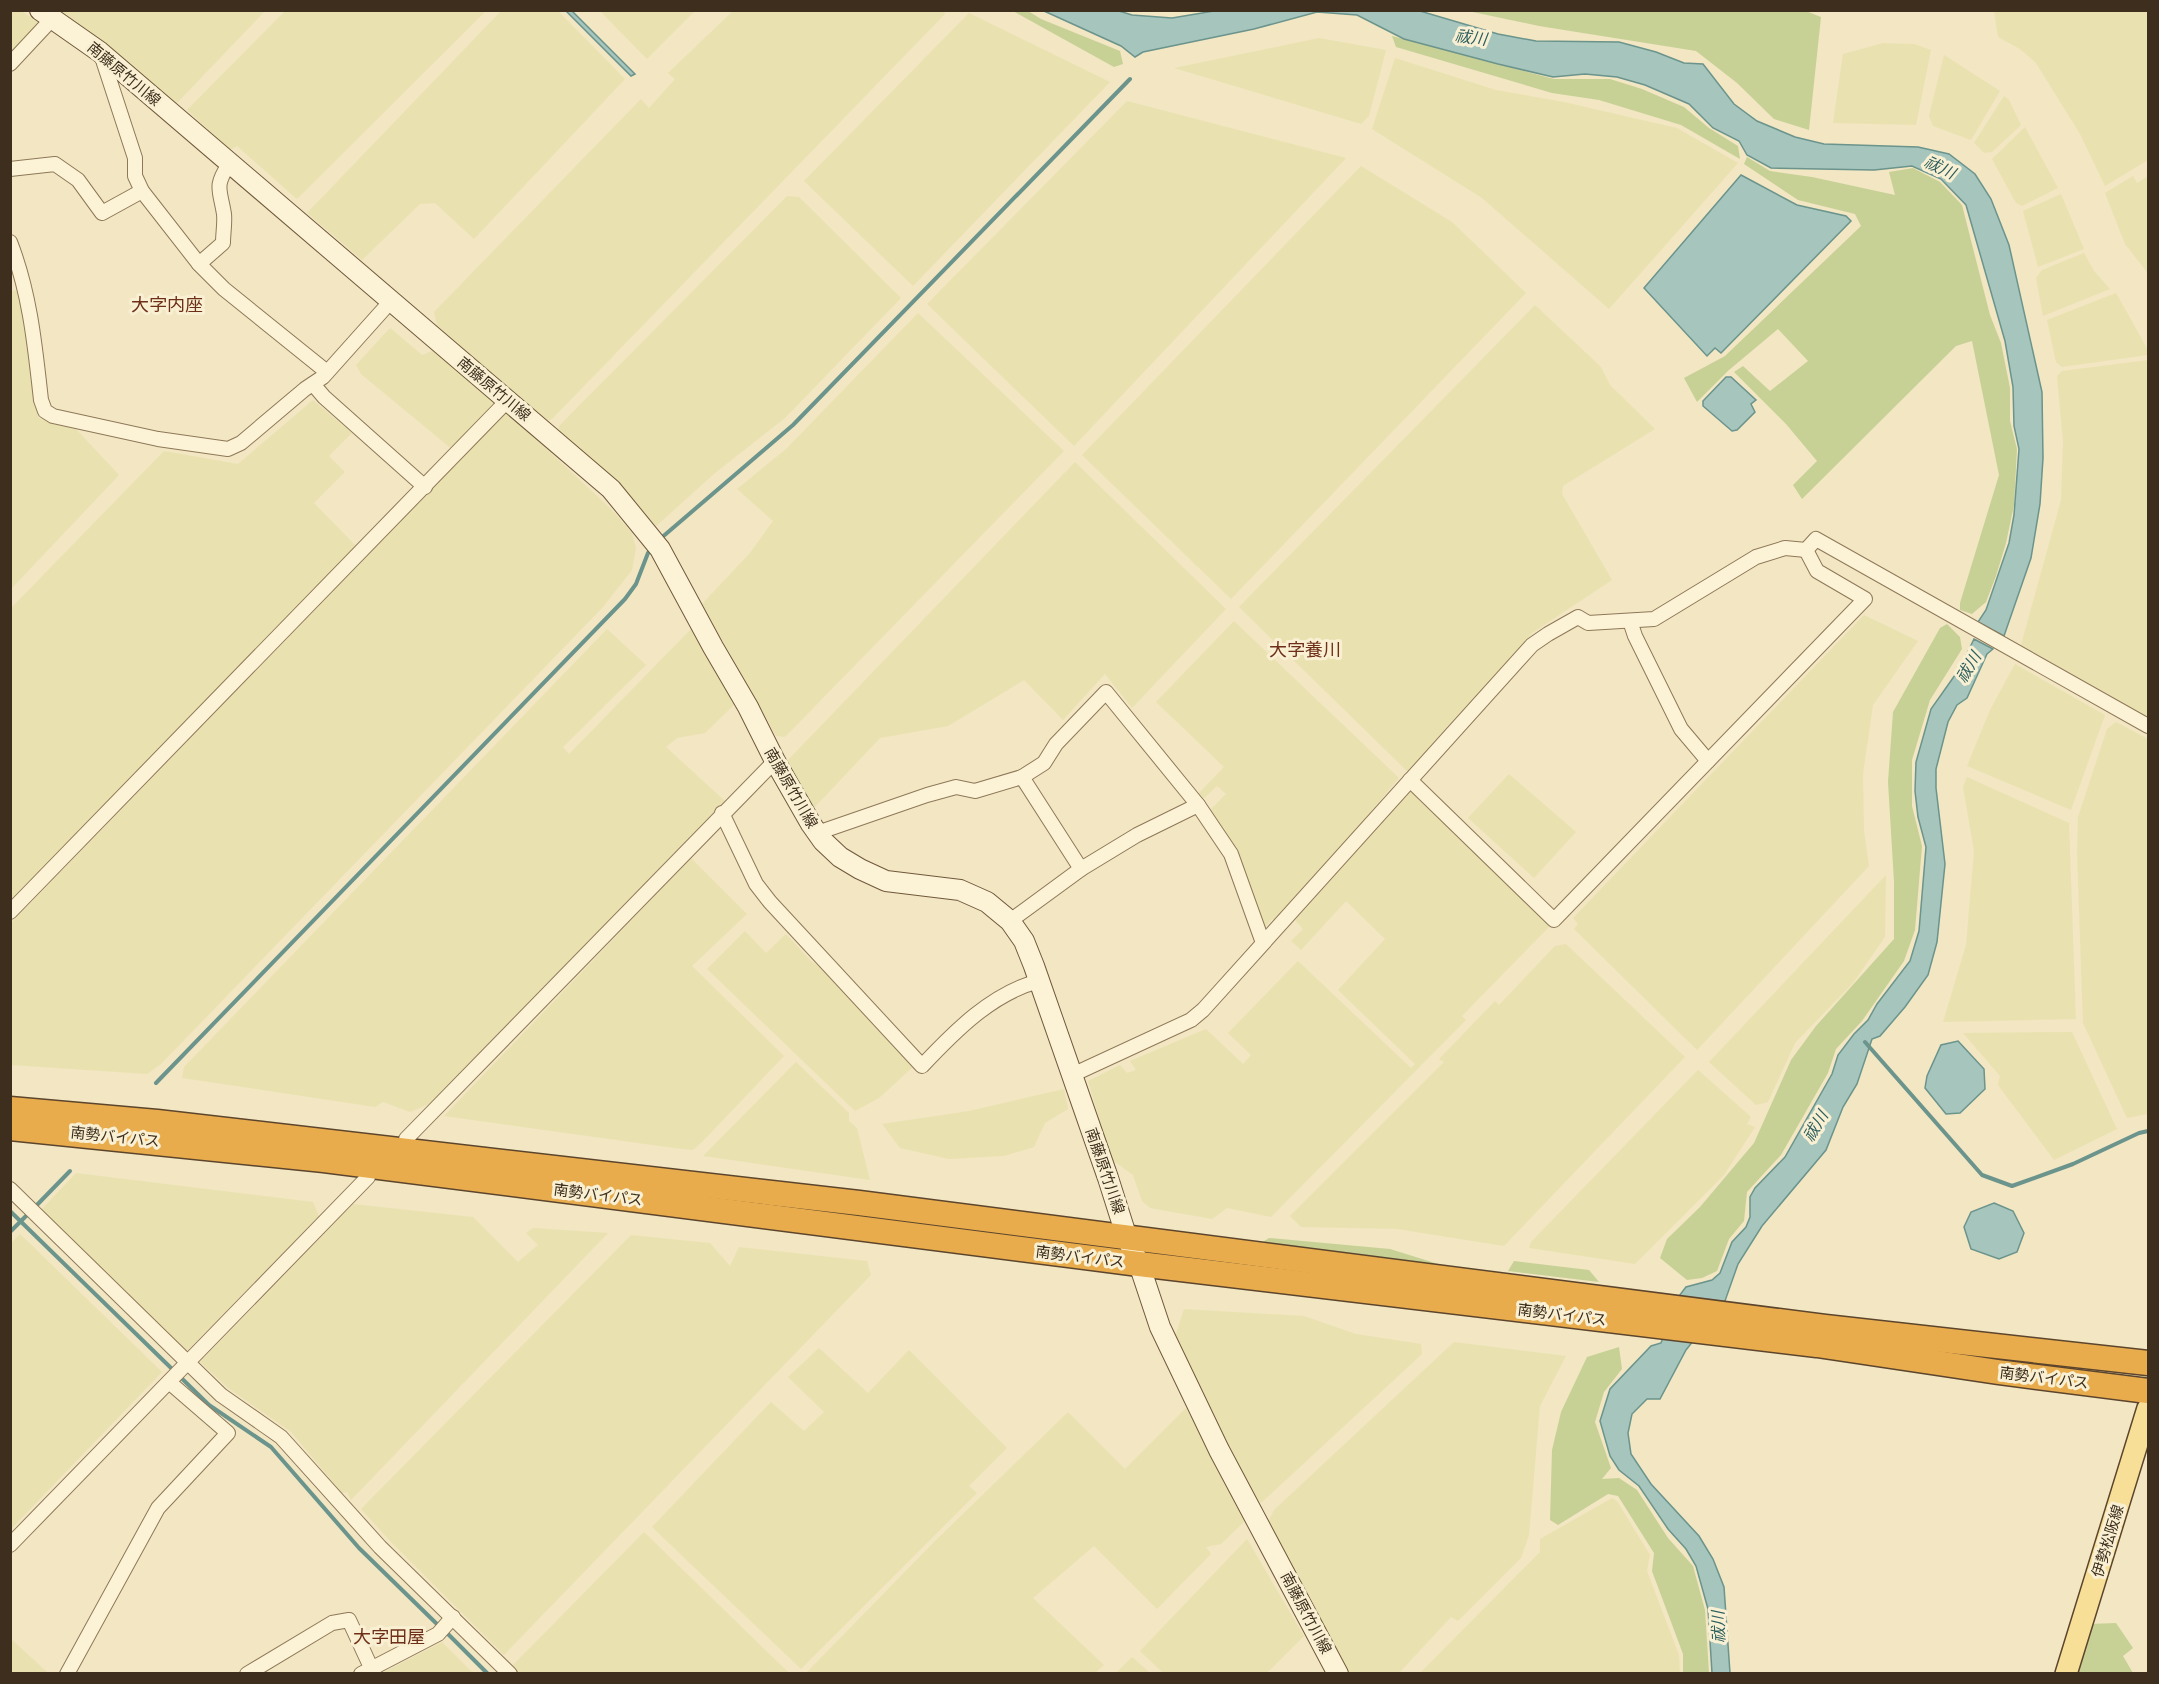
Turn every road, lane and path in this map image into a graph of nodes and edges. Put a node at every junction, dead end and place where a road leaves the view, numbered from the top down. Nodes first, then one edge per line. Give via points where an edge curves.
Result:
1 (46, 15) edge
2 (100, 52) junction
3 (10, 63) edge
4 (229, 164) junction
5 (10, 169) edge
6 (142, 191) junction
7 (10, 242) edge
8 (199, 264) junction
9 (15, 277) edge
10 (391, 301) junction
11 (327, 372) junction
12 (313, 384) junction
13 (507, 401) junction
14 (425, 487) junction
15 (1806, 550) junction
16 (1630, 621) junction
17 (2148, 726) edge
18 (775, 760) junction
19 (1708, 760) junction
20 (1023, 777) junction
21 (1410, 780) junction
22 (1198, 805) junction
23 (722, 813) junction
24 (817, 833) junction
25 (1081, 869) junction
26 (10, 912) edge
27 (1010, 921) junction
28 (1263, 943) junction
29 (1038, 981) junction
30 (1072, 1075) junction
31 (10, 1109) edge
32 (10, 1128) edge
33 (406, 1139) dead end
34 (368, 1177) dead end
35 (10, 1189) edge
36 (1127, 1239) junction
37 (1138, 1264) junction
38 (1584, 1307) junction
39 (1821, 1336) junction
40 (2148, 1364) edge
41 (178, 1372) junction
42 (2148, 1390) edge
43 (2148, 1408) edge
44 (10, 1545) edge
45 (451, 1620) junction
46 (369, 1672) edge
47 (67, 1674) edge
48 (247, 1674) edge
49 (510, 1674) edge
50 (1338, 1674) edge
51 (2066, 1674) edge

1 - 2 main road, 南藤原竹川線
1 - 3 street
2 - 4 main road, 南藤原竹川線
2 - 6 street
4 - 8 street via 220,178 218,196 224,214 223,243
4 - 10 main road, 南藤原竹川線
5 - 6 street via 55,164 78,180 102,213
6 - 8 street
7 - 9 street
8 - 11 street
9 - 12 street via 31,314 41,399 45,411 53,416 158,439 228,448 241,443
10 - 11 street
10 - 13 main road, 南藤原竹川線
11 - 12 street
12 - 14 street
13 - 14 street
13 - 18 main road, 南藤原竹川線 via 611,489 656,544
14 - 26 street
15 - 16 street via 1785,548 1756,557 1654,619
15 - 17 street via 1816,539
15 - 19 street via 1817,571 1865,599
16 - 19 street via 1681,729
16 - 21 street via 1588,623 1578,617 1532,645
18 - 23 street
18 - 24 main road, 南藤原竹川線
19 - 21 street via 1554,920
20 - 22 street via 1044,763 1056,744 1106,692
20 - 24 street via 975,791 956,787
20 - 25 street
21 - 28 street
22 - 25 street
22 - 28 street via 1231,854
23 - 29 street via 756,884 770,902 922,1066 950,1036 991,1003 1020,986
23 - 33 street
24 - 27 main road, 南藤原竹川線 via 840,857 860,870 886,881 960,890 987,902
25 - 27 street
27 - 29 main road, 南藤原竹川線 via 1023,941
28 - 30 street via 1191,1020
29 - 30 main road, 南藤原竹川線
30 - 36 main road, 南藤原竹川線
31 - 36 highway, 南勢バイパス via 157,1122 799,1196
32 - 37 highway, 南勢バイパス via 324,1160
34 - 41 street
35 - 41 street
36 - 37 main road, 南藤原竹川線
36 - 38 highway, 南勢バイパス
37 - 38 highway, 南勢バイパス
37 - 50 main road, 南藤原竹川線 via 1160,1327 1188,1388
38 - 39 highway, 南勢バイパス
39 - 40 highway, 南勢バイパス
39 - 42 highway, 南勢バイパス via 1998,1372
41 - 44 street
41 - 45 street via 221,1395 281,1437
41 - 47 street via 228,1433 158,1508
43 - 51 main road, 伊勢松阪線
45 - 46 street via 438,1634
45 - 49 street
46 - 48 street via 349,1620 332,1623

